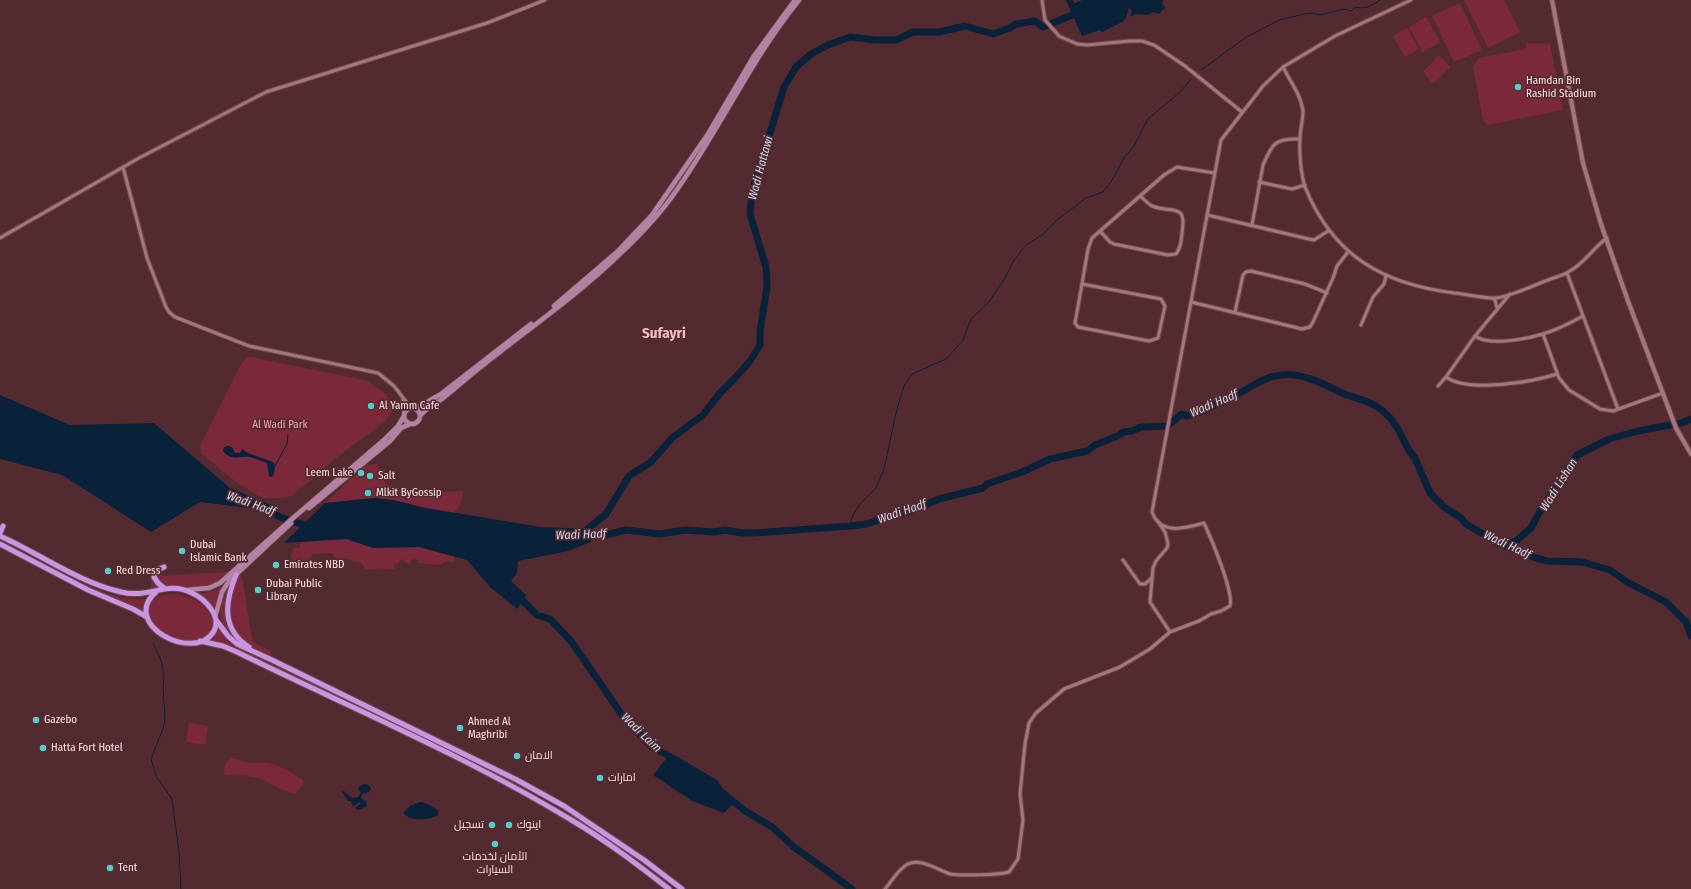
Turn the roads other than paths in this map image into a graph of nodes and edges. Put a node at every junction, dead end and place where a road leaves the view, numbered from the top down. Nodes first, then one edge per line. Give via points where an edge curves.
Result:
1 (545, 0) edge
2 (795, 0) edge
3 (799, 0) edge
4 (1042, 0) edge
5 (1411, 0) edge
6 (1552, 0) edge
7 (1283, 67) junction
8 (1242, 112) junction
9 (1300, 138) junction
10 (123, 167) junction
11 (1214, 173) junction
12 (1259, 182) junction
13 (1305, 185) junction
14 (1140, 196) junction
15 (1207, 215) junction
16 (1252, 225) junction
17 (1100, 231) junction
18 (1328, 231) junction
19 (0, 238) edge
20 (1606, 238) junction
21 (1348, 252) junction
22 (1567, 273) junction
23 (1386, 276) junction
24 (1082, 284) junction
25 (1327, 293) junction
26 (1510, 293) junction
27 (1490, 297) junction
28 (1191, 302) junction
29 (1497, 308) junction
30 (1235, 312) junction
31 (1583, 316) junction
32 (1361, 325) dead end
33 (1543, 334) junction
34 (1476, 336) junction
35 (1557, 374) junction
36 (1446, 377) junction
37 (1438, 386) dead end
38 (1663, 393) junction
39 (402, 396) junction
40 (413, 408) junction
41 (1618, 410) junction
42 (404, 415) junction
43 (420, 416) junction
44 (410, 424) junction
45 (1691, 454) edge
46 (293, 520) junction
47 (1158, 522) junction
48 (3, 526) dead end
49 (279, 532) junction
50 (0, 533) edge
51 (0, 536) edge
52 (0, 544) edge
53 (1123, 560) dead end
54 (164, 567) dead end
55 (236, 575) junction
56 (77, 576) junction
57 (1152, 578) junction
58 (74, 582) junction
59 (164, 588) junction
60 (185, 590) junction
61 (156, 592) junction
62 (147, 617) junction
63 (216, 619) junction
64 (1170, 632) junction
65 (200, 641) junction
66 (258, 653) junction
67 (611, 846) junction
68 (635, 854) junction
69 (669, 889) edge
70 (682, 889) edge
71 (885, 889) edge

1 - 10 street via 487,23 266,92
2 - 40 main road via 763,43 708,134 664,199 618,252 571,293 441,394
3 - 43 main road via 756,60 688,174 655,218 579,291
4 - 8 street via 1045,20 1059,36 1077,44 1087,45 1124,41 1142,41 1154,45 1185,66
5 - 7 street via 1335,36
6 - 20 street via 1583,163
7 - 8 street
7 - 9 street via 1302,106
8 - 11 street via 1221,140
9 - 12 street via 1284,138 1274,144 1263,165
9 - 13 street
10 - 19 street
10 - 39 street via 147,258 163,301 175,317 249,346 378,373 387,378
11 - 14 street via 1177,167
11 - 15 street
12 - 13 street via 1292,189
12 - 16 street
13 - 18 street
14 - 17 street
14 - 17 street via 1151,205 1179,211 1183,216 1180,248 1176,254 1168,255 1114,244
15 - 16 street
15 - 28 street
16 - 18 street via 1314,240
17 - 24 street via 1090,241
18 - 21 street
20 - 22 street
20 - 38 street
21 - 23 street
21 - 25 street via 1337,266
22 - 26 street
22 - 31 street
23 - 27 street via 1412,285
23 - 32 street via 1384,284 1373,297
24 - 24 street via 1075,323 1078,327 1148,341 1158,338 1165,306 1161,299
25 - 30 street via 1307,329
25 - 30 street via 1305,284 1246,272 1243,275
26 - 27 street via 1496,298
26 - 29 street
27 - 29 street via 1495,300
28 - 30 street
28 - 47 street via 1152,512
29 - 34 street
31 - 33 street
31 - 41 street
33 - 34 street via 1495,341 1479,339
33 - 35 street
34 - 36 street
35 - 36 street via 1542,379 1490,385 1460,384
35 - 41 street via 1566,387 1600,409
36 - 37 street
38 - 41 street
38 - 45 street via 1676,428
39 - 40 street
39 - 42 street
40 - 42 main road via 407,409
40 - 43 main road
42 - 44 main road via 406,422
42 - 46 main road via 398,426 384,440
43 - 44 main road via 416,423
44 - 46 main road via 401,428 390,441
46 - 49 main road
47 - 57 street via 1168,544 1153,566
47 - 64 street via 1174,529 1204,523 1218,555 1231,598 1229,607
48 - 50 highway
49 - 55 main road
49 - 60 main road via 220,583 209,588
51 - 56 highway
52 - 58 highway
53 - 57 street via 1140,584 1145,584
54 - 59 highway via 157,570 154,577
55 - 63 main road via 224,588
55 - 66 highway via 228,596 228,618 238,637
56 - 58 highway
56 - 61 highway via 123,593 141,595
57 - 64 street via 1151,604
58 - 62 highway
59 - 60 highway
59 - 61 highway
60 - 63 highway via 200,597
61 - 62 highway via 148,600
62 - 65 highway via 153,628 168,639 184,643
63 - 65 highway via 214,631
63 - 66 highway via 232,641
64 - 71 street via 1126,664 1064,689 1032,718 1022,764 1020,794 1023,820 1018,859 1009,872 995,875 959,875 912,862 903,868
65 - 67 highway via 238,652 457,758 572,820
66 - 68 highway via 511,776 564,806
67 - 68 highway via 620,848 632,857
67 - 69 highway
68 - 70 highway

